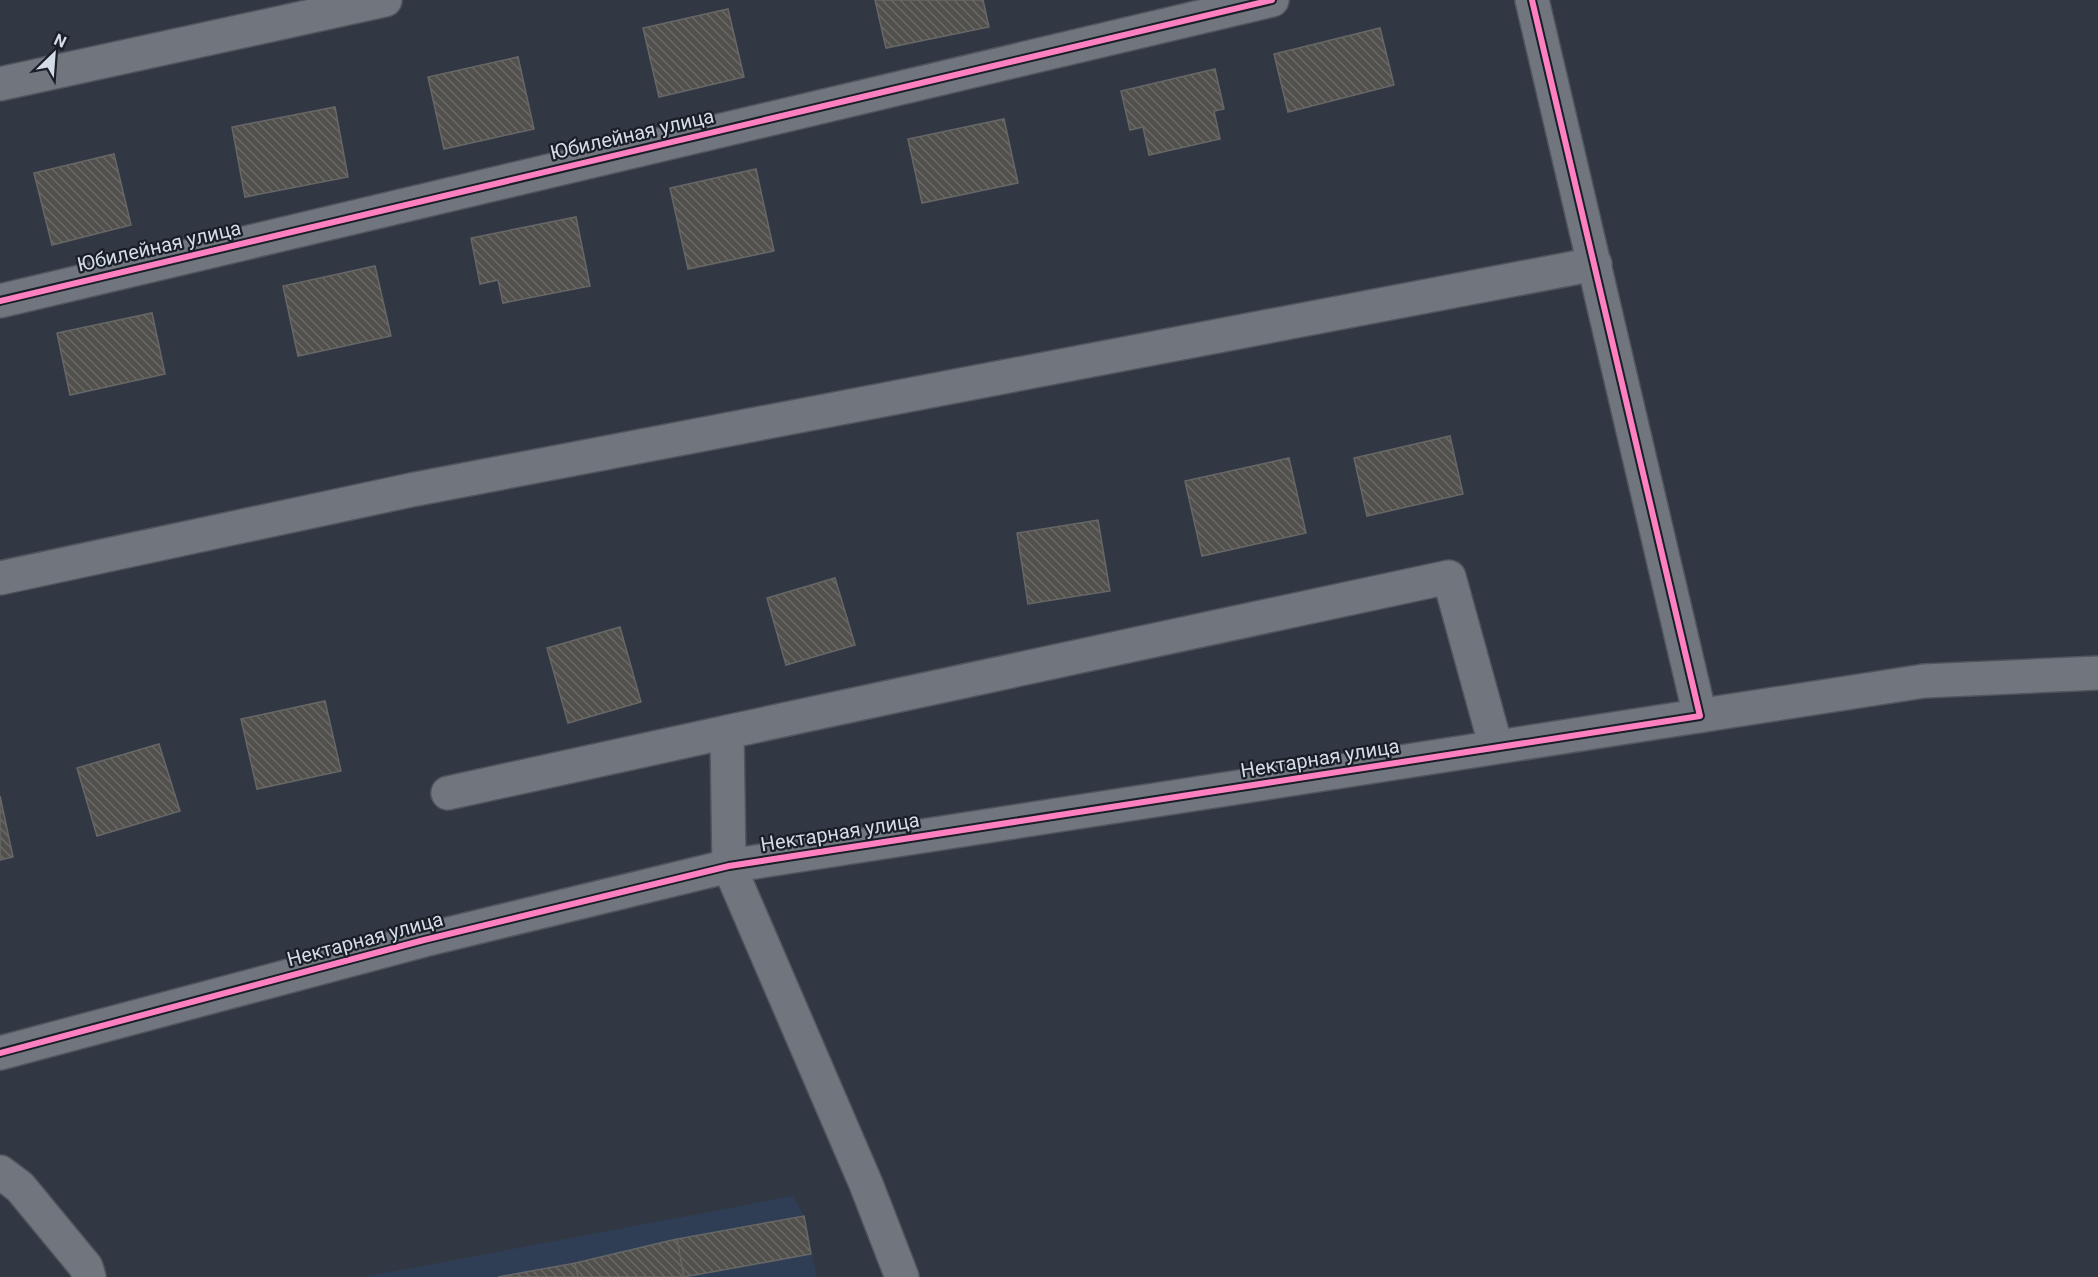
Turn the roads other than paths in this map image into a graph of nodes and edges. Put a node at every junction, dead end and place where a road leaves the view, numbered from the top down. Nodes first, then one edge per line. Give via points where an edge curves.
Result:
1 (385, 0) edge
2 (1272, 0) edge
3 (1532, 0) edge
4 (0, 84) edge
5 (1595, 264) junction
6 (0, 301) edge
7 (0, 579) edge
8 (2098, 673) edge
9 (1700, 716) junction
10 (727, 732) junction
11 (1496, 747) junction
12 (448, 793) dead end
13 (729, 866) junction
14 (0, 1053) edge
15 (0, 1172) edge
16 (89, 1277) edge
17 (902, 1277) edge

1 - 4 street
2 - 6 street, Юбилейная улица
3 - 5 street
5 - 7 street via 411,490
5 - 9 street
8 - 9 street, Нектарная улица via 1924,681
9 - 11 street, Нектарная улица
10 - 11 street via 1449,577
10 - 12 street
10 - 13 street
11 - 13 street, Нектарная улица
13 - 14 street, Нектарная улица via 424,940
13 - 17 street
15 - 16 street via 20,1187 86,1267

